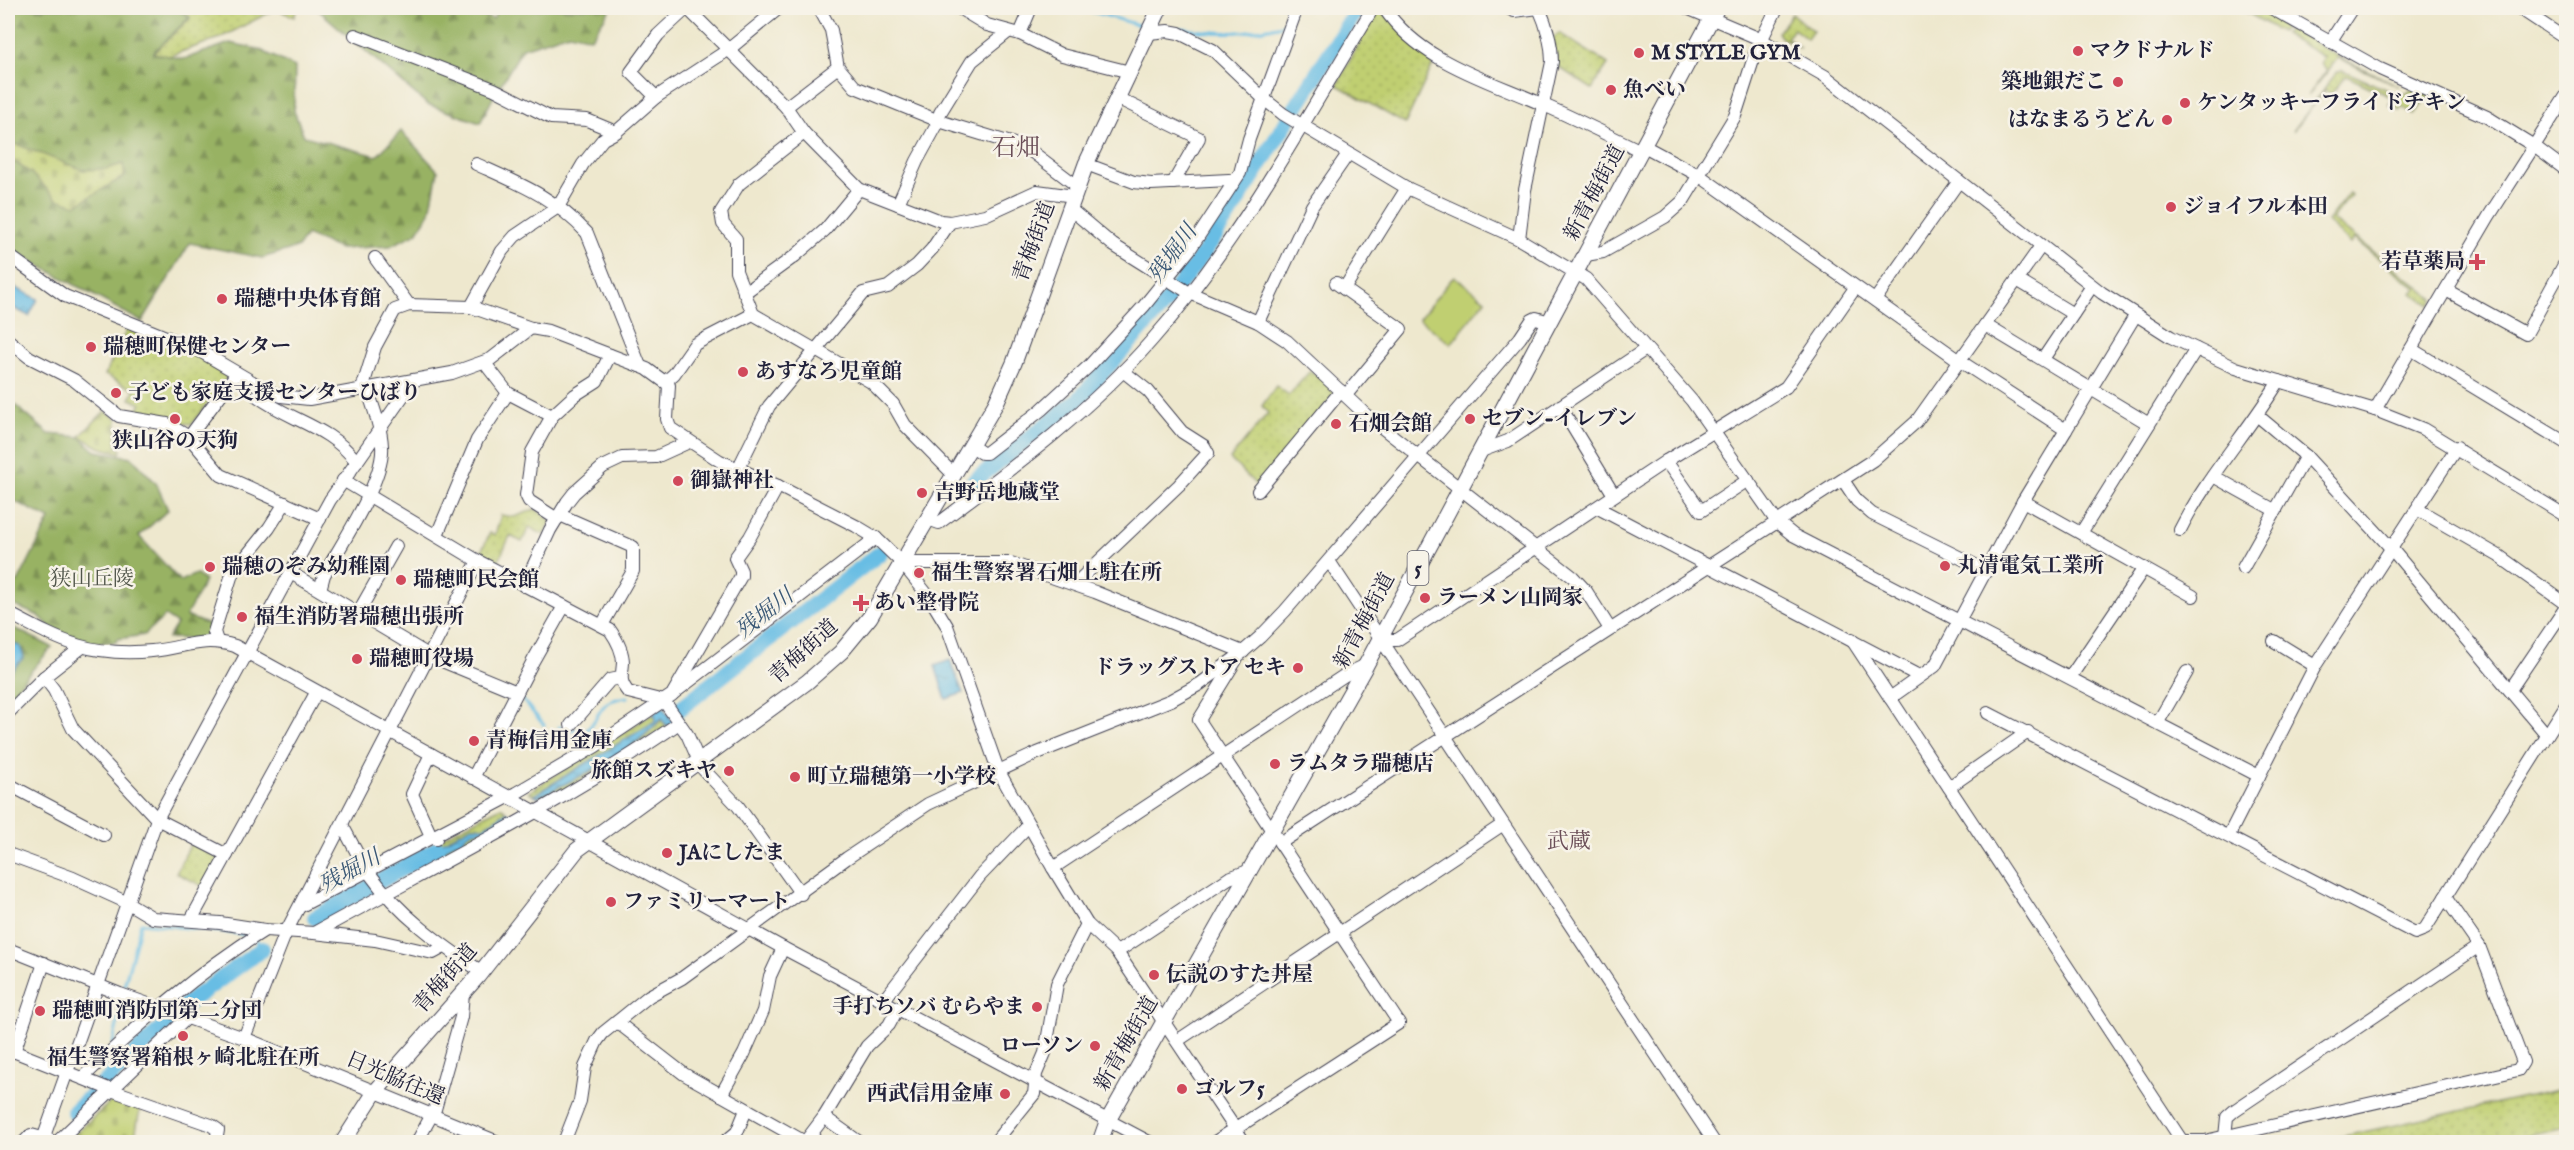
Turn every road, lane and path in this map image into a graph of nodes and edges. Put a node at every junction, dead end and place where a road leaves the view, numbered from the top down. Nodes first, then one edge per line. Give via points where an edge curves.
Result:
1 (687, 8) edge
2 (779, 8) edge
3 (819, 8) edge
4 (959, 8) edge
5 (1031, 8) edge
6 (1160, 8) edge
7 (1297, 8) edge
8 (1373, 8) edge
9 (1384, 8) edge
10 (1508, 8) edge
11 (1539, 8) edge
12 (1688, 8) edge
13 (1778, 8) edge
14 (2271, 8) edge
15 (2352, 8) edge
16 (2519, 8) edge
17 (1714, 13) edge
18 (1014, 33) junction
19 (1149, 33) junction
20 (355, 35) dead end
21 (1761, 39) junction
22 (2566, 39) edge
23 (2330, 42) junction
24 (728, 50) junction
25 (838, 67) junction
26 (1130, 72) junction
27 (2566, 96) edge
28 (656, 97) junction
29 (1118, 98) junction
30 (1264, 99) junction
31 (1544, 105) junction
32 (786, 107) junction
33 (939, 121) junction
34 (1299, 124) junction
35 (616, 132) junction
36 (804, 133) junction
37 (2534, 146) junction
38 (1643, 148) junction
39 (1348, 154) junction
40 (476, 164) dead end
41 (1086, 164) junction
42 (2566, 170) edge
43 (1700, 176) junction
44 (1959, 181) junction
45 (1234, 182) junction
46 (1173, 183) junction
47 (1407, 188) junction
48 (859, 189) junction
49 (1074, 197) junction
50 (898, 204) junction
51 (558, 207) junction
52 (950, 222) junction
53 (1519, 239) junction
54 (2041, 246) junction
55 (8, 255) edge
56 (1586, 255) junction
57 (375, 258) dead end
58 (2566, 261) edge
59 (1576, 272) junction
60 (1168, 280) junction
61 (2017, 280) junction
62 (2092, 286) junction
63 (1855, 288) junction
64 (2446, 290) junction
65 (744, 293) junction
66 (1189, 293) junction
67 (1875, 300) junction
68 (409, 305) junction
69 (471, 307) junction
70 (753, 314) junction
71 (2073, 314) junction
72 (2135, 316) junction
73 (1258, 322) junction
74 (1550, 322) junction
75 (1985, 325) junction
76 (531, 328) junction
77 (8, 340) edge
78 (1646, 349) junction
79 (2196, 349) junction
80 (2411, 349) junction
81 (814, 351) junction
82 (610, 355) junction
83 (2043, 359) junction
84 (1960, 361) junction
85 (484, 362) junction
86 (639, 366) junction
87 (1124, 371) junction
88 (237, 373) junction
89 (414, 380) junction
90 (666, 381) junction
91 (2279, 381) junction
92 (365, 388) junction
93 (2093, 388) junction
94 (508, 393) junction
95 (1343, 393) junction
96 (256, 396) dead end
97 (1560, 406) junction
98 (2375, 410) junction
99 (552, 416) junction
100 (2258, 416) junction
101 (2149, 424) junction
102 (380, 430) junction
103 (1713, 430) junction
104 (2066, 430) junction
105 (189, 437) junction
106 (689, 442) junction
107 (2566, 443) edge
108 (972, 446) junction
109 (2457, 447) junction
110 (1481, 451) junction
111 (1418, 456) junction
112 (2306, 456) junction
113 (1666, 461) junction
114 (357, 462) junction
115 (738, 469) junction
116 (954, 475) junction
117 (2213, 476) junction
118 (343, 480) junction
119 (1748, 480) junction
120 (1843, 480) junction
121 (777, 486) junction
122 (1460, 489) junction
123 (1258, 491) dead end
124 (369, 494) junction
125 (1614, 495) junction
126 (2023, 501) junction
127 (285, 502) junction
128 (1598, 508) junction
129 (2417, 509) junction
130 (2276, 511) junction
131 (2565, 513) edge
132 (558, 517) junction
133 (320, 519) junction
134 (928, 519) junction
135 (1778, 522) junction
136 (2180, 530) dead end
137 (2080, 533) junction
138 (437, 535) junction
139 (876, 538) junction
140 (396, 546) dead end
141 (2390, 547) junction
142 (1537, 548) junction
143 (478, 561) junction
144 (1329, 561) junction
145 (902, 563) junction
146 (1710, 567) junction
147 (2144, 568) junction
148 (2243, 568) dead end
149 (1987, 570) junction
150 (291, 573) junction
151 (1075, 584) junction
152 (524, 586) junction
153 (320, 590) junction
154 (2193, 596) dead end
155 (2566, 605) edge
156 (564, 606) junction
157 (8, 613) edge
158 (358, 613) junction
159 (1960, 620) junction
160 (602, 625) junction
161 (1610, 629) junction
162 (1380, 640) junction
163 (1852, 640) junction
164 (2274, 640) dead end
165 (217, 641) junction
166 (81, 648) junction
167 (246, 654) junction
168 (1241, 654) junction
169 (430, 656) junction
170 (1366, 665) junction
171 (2315, 666) junction
172 (2187, 672) dead end
173 (1919, 676) junction
174 (2071, 676) junction
175 (44, 677) junction
176 (620, 678) junction
177 (2510, 690) junction
178 (517, 692) junction
179 (316, 693) junction
180 (1890, 698) junction
181 (667, 700) junction
182 (2566, 705) edge
183 (1988, 712) dead end
184 (8, 713) edge
185 (679, 722) junction
186 (2157, 722) junction
187 (571, 725) dead end
188 (2028, 732) junction
189 (389, 733) junction
190 (2547, 735) junction
191 (1445, 738) junction
192 (431, 754) junction
193 (1224, 756) junction
194 (700, 762) junction
195 (998, 770) junction
196 (2259, 776) junction
197 (473, 778) junction
198 (8, 784) edge
199 (1949, 787) junction
200 (508, 797) junction
201 (535, 812) junction
202 (157, 819) junction
203 (342, 825) junction
204 (1029, 825) junction
205 (1502, 825) junction
206 (104, 835) dead end
207 (2229, 836) junction
208 (1277, 837) junction
209 (434, 838) junction
210 (589, 840) junction
211 (8, 854) edge
212 (227, 855) junction
213 (1053, 868) junction
214 (1251, 870) junction
215 (369, 873) junction
216 (384, 892) junction
217 (801, 894) junction
218 (2445, 897) junction
219 (128, 903) junction
220 (301, 906) junction
221 (191, 920) junction
222 (1087, 924) junction
223 (751, 928) junction
224 (265, 930) junction
225 (286, 932) junction
226 (314, 933) junction
227 (1339, 934) junction
228 (2479, 946) junction
229 (444, 947) junction
230 (783, 948) junction
231 (8, 949) edge
232 (1117, 952) junction
233 (44, 963) junction
234 (482, 972) junction
235 (99, 985) junction
236 (463, 993) junction
237 (883, 1001) junction
238 (160, 1008) junction
239 (898, 1008) junction
240 (185, 1017) junction
241 (616, 1022) junction
242 (1164, 1022) junction
243 (244, 1038) junction
244 (1177, 1041) junction
245 (11, 1050) edge
246 (67, 1072) junction
247 (85, 1079) junction
248 (1036, 1083) junction
249 (108, 1089) junction
250 (375, 1092) junction
251 (721, 1095) junction
252 (746, 1110) junction
253 (431, 1115) junction
254 (824, 1117) junction
255 (1107, 1122) junction
256 (1236, 1129) junction
257 (2225, 1134) junction
258 (43, 1140) edge
259 (805, 1142) edge
260 (2180, 1142) edge
261 (24, 1143) edge
262 (56, 1143) edge
263 (216, 1143) edge
264 (343, 1143) edge
265 (417, 1143) edge
266 (498, 1143) edge
267 (564, 1143) edge
268 (725, 1143) edge
269 (859, 1143) edge
270 (995, 1143) edge
271 (1089, 1143) edge
272 (1100, 1143) edge
273 (1149, 1143) edge
274 (1215, 1143) edge
275 (1244, 1143) edge
276 (1714, 1143) edge

1 - 24 street
1 - 28 street via 658,35 631,72
2 - 24 street
3 - 25 street via 831,30
4 - 18 street via 987,25
5 - 18 street
6 - 19 main road, 青梅街道
7 - 30 street
8 - 34 street
9 - 31 street via 1411,38 1463,72
10 - 11 street
11 - 31 street via 1552,47
12 - 17 street
13 - 21 street
14 - 23 street
15 - 23 street
16 - 22 street
17 - 21 street
17 - 38 main road, 新青梅街道 / 5
18 - 26 street via 1062,55
18 - 33 street via 976,56 940,113
19 - 26 main road, 青梅街道
19 - 30 street via 1179,33 1214,50
20 - 35 street via 494,89 551,118 586,120
21 - 43 street via 1735,116
21 - 44 street via 1825,76
23 - 37 street via 2487,117
24 - 28 street
24 - 32 street
25 - 32 street
25 - 33 street via 855,87
26 - 29 main road, 青梅街道
27 - 37 street
28 - 35 street
29 - 41 main road, 青梅街道
29 - 46 street via 1198,138
30 - 34 street
30 - 45 street
31 - 38 street
31 - 53 street via 1525,190
32 - 36 street
33 - 49 street via 1042,156
33 - 50 street
34 - 39 street
34 - 66 street via 1220,255
35 - 51 street via 603,139 583,164
36 - 48 street
36 - 65 street via 739,184 721,212 723,224 736,239 736,271
37 - 42 street
37 - 64 street
38 - 43 street
38 - 56 main road, 新青梅街道 / 5
39 - 47 street
39 - 73 street via 1312,206
40 - 51 street via 538,192
41 - 46 street via 1134,182
41 - 49 main road, 青梅街道
43 - 56 street via 1683,201 1665,217 1604,252
43 - 63 street
44 - 54 street
44 - 67 street
45 - 46 street
45 - 60 street
47 - 53 street
47 - 95 street via 1340,286 1401,330
48 - 50 street
48 - 65 street via 825,230
49 - 52 street via 1037,191 985,215
49 - 60 street via 1103,238
49 - 108 main road, 青梅街道 via 1009,376
50 - 52 street
51 - 69 street via 515,236 502,251
51 - 86 street via 587,233
52 - 81 street via 917,265 888,287 863,293
53 - 59 street
54 - 61 street
54 - 62 street
55 - 88 street via 65,296 198,350
56 - 59 main road, 新青梅街道 / 5
57 - 68 street
58 - 64 street via 2526,334
59 - 74 main road, 新青梅街道 / 5
59 - 78 street via 1604,298
60 - 66 street
60 - 108 street via 1049,403 986,453
61 - 71 street
61 - 75 street
62 - 71 street
62 - 72 street
63 - 67 street
63 - 103 street via 1786,387
64 - 80 street
65 - 70 street
66 - 73 street
66 - 87 street
67 - 84 street
68 - 69 street
68 - 92 street via 394,310 389,317 375,347
69 - 76 street
70 - 81 street
70 - 90 street via 695,344
71 - 83 street
72 - 79 street
72 - 93 street
73 - 95 street via 1287,341
74 - 110 main road, 新青梅街道 / 5
74 - 111 street via 1532,320 1521,338
75 - 83 street
75 - 84 street
76 - 82 street
76 - 85 street
77 - 105 street via 29,357 74,380 119,416 167,424
78 - 97 street
78 - 103 street
79 - 91 street via 2236,368
79 - 101 street
80 - 98 street
80 - 107 street
81 - 115 street via 770,406
81 - 116 street via 883,392 905,425
82 - 86 street
82 - 99 street via 597,381
83 - 93 street
84 - 104 street
84 - 120 street via 1916,422 1873,460
85 - 89 street
85 - 94 street
86 - 90 street
87 - 134 street via 1064,426 979,493 939,523
87 - 151 street via 1182,432 1208,453
88 - 92 street via 281,396 309,399
88 - 105 street
89 - 92 street
89 - 102 street
90 - 106 street via 670,392 668,426
91 - 98 street
91 - 100 street
92 - 102 street
93 - 101 street
93 - 104 street
94 - 99 street
94 - 138 street via 477,440
95 - 111 street
95 - 123 street
96 - 114 street via 333,436
97 - 110 street via 1509,441
97 - 125 street
98 - 109 street
99 - 132 street via 532,452 526,495 529,501
100 - 112 street
100 - 117 street
101 - 137 street
102 - 114 street
102 - 124 street via 382,457
103 - 113 street
103 - 119 street
104 - 126 street
105 - 127 street via 221,475
106 - 115 street
106 - 132 street via 656,457 622,458 608,464 574,493
108 - 116 main road, 青梅街道
109 - 129 street
109 - 131 street
110 - 122 main road, 新青梅街道 / 5
111 - 122 street
111 - 144 street
112 - 130 street
112 - 141 street
113 - 119 street via 1701,511
113 - 125 street
114 - 118 street
115 - 121 street
116 - 134 main road, 青梅街道
117 - 130 street
117 - 136 street
118 - 124 street
118 - 133 street
119 - 135 street
120 - 135 street
120 - 149 street via 1872,514
121 - 139 street
121 - 181 street via 735,558 741,576
122 - 142 street
122 - 162 main road, 新青梅街道 / 5
124 - 138 street
124 - 153 street via 324,575
125 - 128 street
126 - 137 street
126 - 149 street
127 - 133 street
127 - 165 street via 232,574 214,632
128 - 142 street
128 - 146 street
129 - 141 street
129 - 155 street via 2499,556
130 - 148 street
132 - 152 street
132 - 160 street via 633,547 633,571
133 - 150 street
134 - 145 main road, 青梅街道
135 - 146 street
135 - 159 street via 1793,535
137 - 147 street
138 - 143 street
139 - 145 street
139 - 181 street
140 - 158 street
141 - 171 street
141 - 177 street
142 - 161 street via 1586,591
142 - 162 street via 1397,640
143 - 152 street
143 - 169 street
144 - 162 street
144 - 168 street
145 - 151 street via 1011,563
145 - 194 main road, 青梅街道 via 870,617 834,659
145 - 195 street via 936,607 951,635
146 - 161 street
146 - 163 street
147 - 154 street
147 - 174 street
149 - 159 street
150 - 153 street
150 - 167 street
151 - 168 street
152 - 156 street
153 - 158 street
155 - 177 street
156 - 160 street
156 - 178 street
157 - 166 street
158 - 169 street
159 - 173 street via 1935,666
159 - 174 street
160 - 176 street via 618,642 623,663
161 - 191 street
162 - 170 main road, 新青梅街道 / 5
162 - 191 street
163 - 173 street
163 - 180 street
164 - 171 street
165 - 166 street via 127,653
165 - 167 street
166 - 175 street
167 - 179 street
167 - 202 street
168 - 193 street via 1199,720
168 - 195 street via 1171,700
169 - 178 street
169 - 189 street
170 - 193 street via 1341,677
170 - 208 main road, 新青梅街道 / 5
171 - 196 street
172 - 186 street
173 - 180 street
174 - 186 street
175 - 184 street
175 - 202 street via 73,729
176 - 181 street via 628,692
176 - 187 street via 610,680
177 - 190 street
178 - 197 street
179 - 189 street
179 - 212 street
180 - 199 street
181 - 185 street
181 - 200 street
182 - 190 street
183 - 188 street
185 - 194 street
185 - 201 street via 607,771
186 - 196 street
188 - 199 street
188 - 207 street
189 - 192 street
189 - 203 street
190 - 218 street
191 - 205 street
191 - 208 street
192 - 197 street
192 - 209 street via 412,794
193 - 208 street
193 - 213 street
194 - 210 main road, 青梅街道
194 - 217 street via 713,782 738,806
195 - 204 street
195 - 217 street via 928,804
196 - 207 street
197 - 200 street
198 - 206 street
199 - 260 street
200 - 201 street
200 - 209 street
201 - 210 street
201 - 216 street via 449,862
202 - 212 street
202 - 219 street
203 - 215 street
203 - 220 street
204 - 213 street
204 - 237 street via 980,876
205 - 227 street
205 - 276 street
207 - 218 street via 2415,933 2425,929
208 - 214 main road, 新青梅街道 / 5
208 - 227 street
209 - 215 street
210 - 223 street
210 - 234 main road, 青梅街道 via 566,863
211 - 219 street
212 - 221 street
213 - 222 street
214 - 232 street via 1229,878
214 - 242 main road, 新青梅街道 / 5
215 - 216 street
215 - 220 street
216 - 226 street
216 - 229 street
217 - 223 street
218 - 228 street
219 - 221 street via 153,918
219 - 235 street
220 - 225 street
221 - 224 street
222 - 232 street
222 - 248 street via 1057,984
223 - 230 street
223 - 241 street
224 - 225 street
224 - 238 street
225 - 226 street
225 - 243 street
226 - 229 street via 375,940 433,953
227 - 244 street
227 - 256 street via 1399,1023
228 - 257 street via 2235,1110 2227,1117
228 - 257 street via 2523,1062 2518,1070
229 - 234 street
230 - 237 street
230 - 251 street via 770,976 763,1011
231 - 233 street, 日光脇往還
232 - 242 street
233 - 235 street, 日光脇往還
233 - 245 street
234 - 236 main road, 青梅街道
235 - 238 street, 日光脇往還
235 - 246 street
236 - 250 main road, 青梅街道
236 - 253 street via 461,1017
237 - 239 street
238 - 240 street, 日光脇往還
238 - 247 street
239 - 248 street
239 - 254 street via 889,1025 867,1046
240 - 243 street, 日光脇往還
240 - 249 street
241 - 251 street via 684,1074
241 - 267 street via 589,1054 580,1101
242 - 244 street
242 - 255 main road, 新青梅街道 / 5
243 - 250 street, 日光脇往還
244 - 256 street
245 - 246 street
246 - 247 street
246 - 258 street
247 - 249 street
248 - 255 street
248 - 270 street via 1034,1094
249 - 262 street
249 - 263 street via 211,1125 218,1130
250 - 253 street, 日光脇往還
250 - 264 main road, 青梅街道
251 - 252 street
252 - 259 street
252 - 268 street via 737,1132
253 - 265 street
253 - 266 street, 日光脇往還
254 - 259 street
254 - 269 street
255 - 271 main road, 新青梅街道 / 5
255 - 272 main road, 新青梅街道 / 5
255 - 273 street
256 - 274 street
256 - 275 street
257 - 260 street via 2194,1143
258 - 261 street via 31,1136
258 - 262 street

